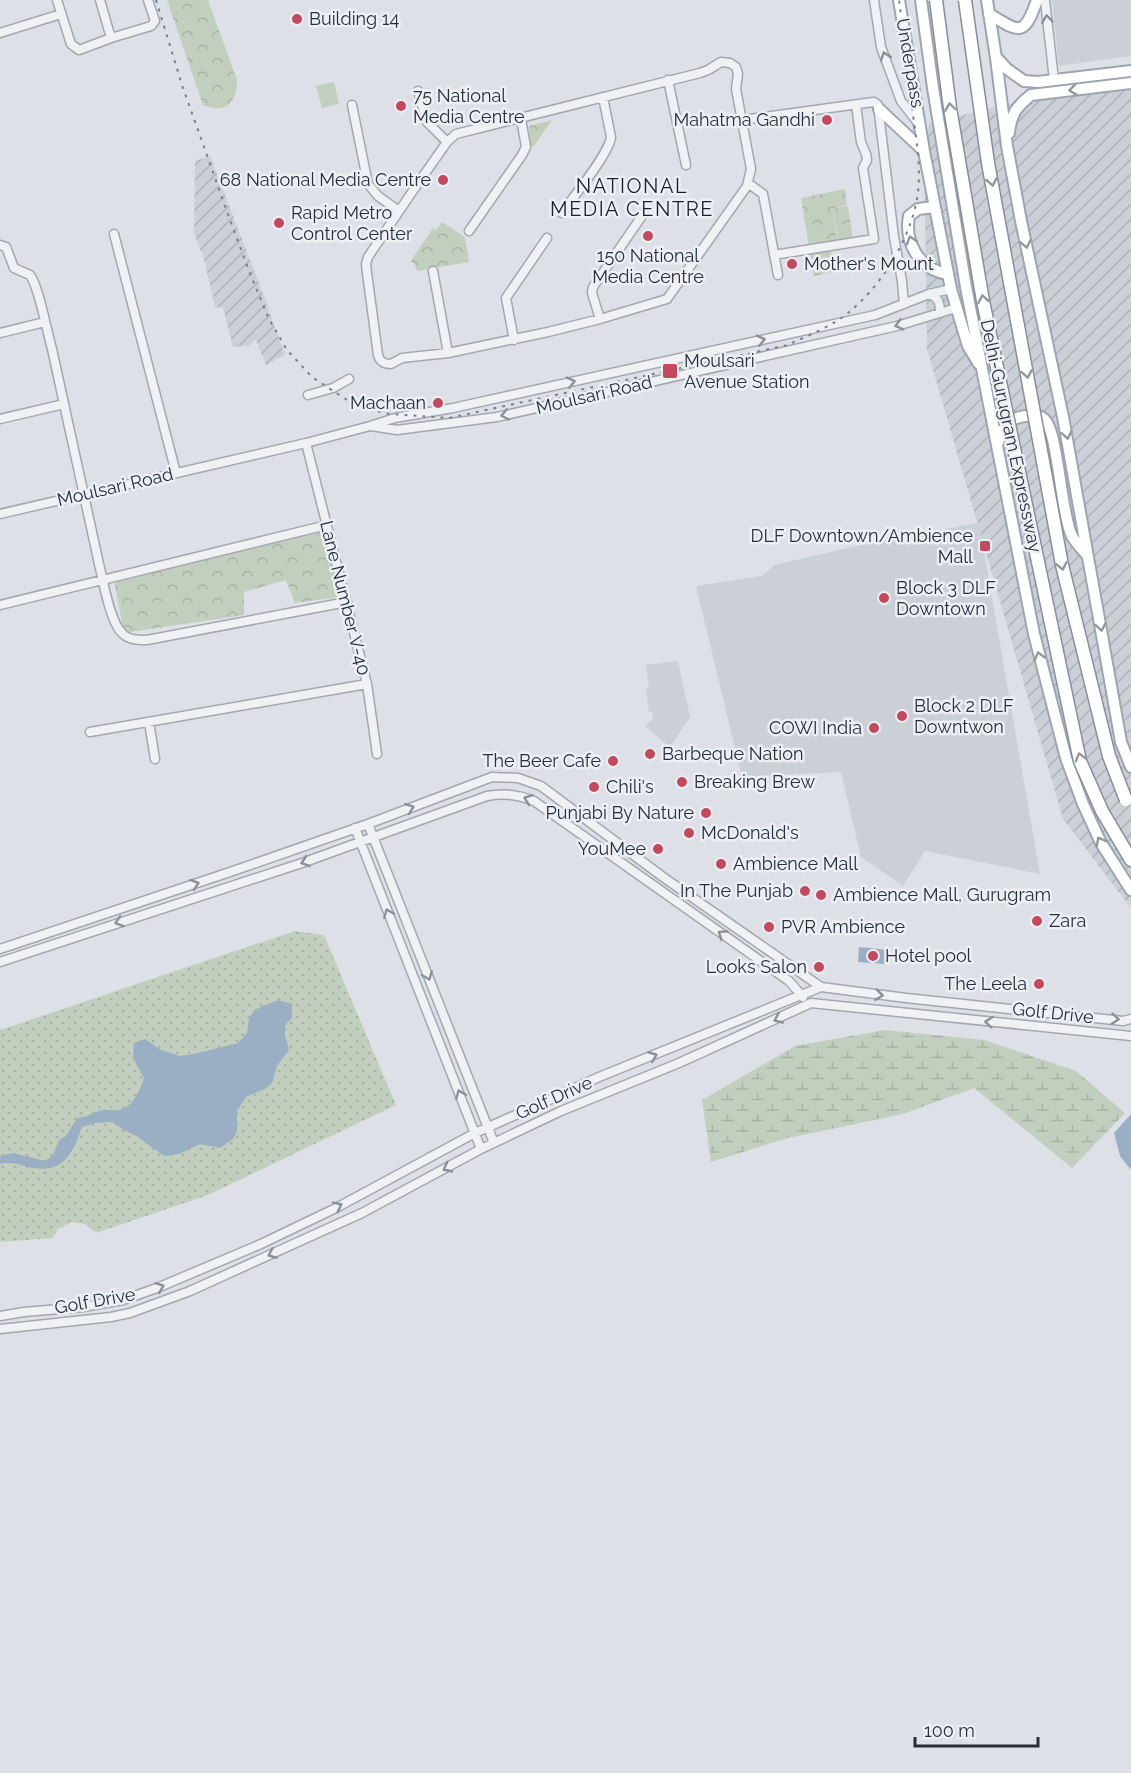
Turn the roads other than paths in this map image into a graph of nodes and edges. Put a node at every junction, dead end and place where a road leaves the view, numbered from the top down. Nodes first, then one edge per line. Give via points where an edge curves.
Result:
1 (57, 0) edge
2 (100, 0) edge
3 (148, 0) edge
4 (874, 0) edge
5 (899, 0) edge
6 (921, 0) edge
7 (936, 0) edge
8 (965, 0) edge
9 (987, 0) edge
10 (1037, 0) edge
11 (1045, 0) edge
12 (61, 14) junction
13 (989, 14) junction
14 (0, 33) edge
15 (111, 38) junction
16 (996, 58) junction
17 (1131, 71) edge
18 (668, 80) junction
19 (1054, 80) junction
20 (1131, 83) edge
21 (418, 91) dead end
22 (603, 98) junction
23 (352, 105) dead end
24 (856, 105) junction
25 (879, 109) junction
26 (521, 119) junction
27 (742, 120) junction
28 (921, 125) junction
29 (447, 142) junction
30 (1007, 146) junction
31 (924, 151) junction
32 (686, 165) dead end
33 (748, 183) junction
34 (935, 207) junction
35 (399, 211) junction
36 (562, 213) dead end
37 (644, 213) dead end
38 (469, 231) dead end
39 (114, 234) dead end
40 (547, 238) dead end
41 (0, 245) edge
42 (774, 255) junction
43 (433, 271) dead end
44 (948, 274) junction
45 (778, 275) dead end
46 (951, 289) junction
47 (929, 294) junction
48 (904, 304) junction
49 (956, 308) junction
50 (940, 313) junction
51 (600, 319) junction
52 (45, 322) junction
53 (0, 333) edge
54 (514, 340) junction
55 (448, 353) junction
56 (983, 369) junction
57 (349, 379) dead end
58 (308, 395) dead end
59 (64, 404) junction
60 (0, 419) edge
61 (370, 426) junction
62 (306, 443) junction
63 (998, 447) junction
64 (176, 473) junction
65 (84, 494) junction
66 (0, 514) edge
67 (327, 525) junction
68 (1089, 558) junction
69 (103, 580) junction
70 (347, 603) junction
71 (0, 605) edge
72 (367, 684) junction
73 (149, 722) junction
74 (90, 732) dead end
75 (377, 754) dead end
76 (155, 759) dead end
77 (1131, 767) edge
78 (1128, 805) edge
79 (368, 824) junction
80 (355, 828) junction
81 (373, 837) junction
82 (360, 842) junction
83 (1131, 860) edge
84 (231, 872) junction
85 (235, 885) junction
86 (1131, 890) edge
87 (24, 941) junction
88 (0, 949) edge
89 (28, 953) junction
90 (0, 962) edge
91 (821, 987) junction
92 (801, 995) junction
93 (812, 1004) junction
94 (1131, 1019) edge
95 (1131, 1036) edge
96 (599, 1077) junction
97 (604, 1093) junction
98 (488, 1128) junction
99 (475, 1133) junction
100 (494, 1143) junction
101 (482, 1149) junction
102 (24, 1312) junction
103 (0, 1316) edge
104 (27, 1326) junction
105 (0, 1329) edge

1 - 12 street
2 - 15 street
3 - 15 street via 153,24
28 -> 4 street via 901,101 881,46
5 - 28 main road, Underpass
6 - 56 main road via 966,287
83 -> 7 highway, Delhi-Gurugram Expressway, bridge via 1102,811 1080,761 983,301
8 -> 78 highway, Delhi-Gurugram Expressway, bridge via 988,163 1062,565 1109,756
9 - 13 main road
10 - 13 main road via 1030,20 1021,28 1013,28
19 -> 11 street
12 - 14 street
12 - 15 street via 74,48 79,50
13 - 16 main road
16 - 19 main road via 1024,81
16 - 30 main road
17 - 19 main road
18 - 22 street
18 - 27 street via 708,70 721,62 730,63 738,74 736,89
18 - 32 street
20 -> 30 main road via 1031,95 1018,105
21 - 29 street via 425,120
22 - 26 street
22 - 36 street via 610,142
23 - 35 street via 368,184
24 - 25 street via 874,102
24 - 27 street
24 - 42 street via 867,160 863,168 874,239
25 - 31 main road
25 - 48 street
26 - 29 street via 462,132
26 - 38 street via 526,147
27 - 33 street via 752,169
28 - 31 main road, Underpass
29 - 35 street
30 -> 68 main road via 1064,417
31 - 34 main road, Underpass
33 - 42 street via 763,194
33 - 51 street via 667,298
34 - 44 main road, Underpass
44 -> 34 main road via 926,265 908,237 909,216 918,209
35 - 55 street via 366,264 378,355 383,363 391,364 402,358
37 - 51 street via 593,287
39 - 64 street
40 - 54 street via 506,298
41 - 52 street via 6,247 14,268 32,278
42 - 45 street
43 - 55 street
44 - 46 main road, Underpass
46 - 47 street, Moulsari Road
46 - 49 main road, Underpass
47 - 48 street, Moulsari Road
47 - 50 street via 936,297
61 -> 48 street, Moulsari Road via 875,315
49 - 50 street, Moulsari Road
49 - 56 main road, Underpass via 968,346
50 -> 61 street, Moulsari Road via 898,326 497,417 397,430
51 - 54 street
52 - 53 street
52 - 59 street
54 - 55 street
56 - 63 main road
57 - 58 street
59 - 60 street
59 - 65 street
61 - 62 street, Moulsari Road
62 - 64 street, Moulsari Road
62 - 67 street, Lane Number V-40
63 - 68 main road via 1003,429 1015,419 1038,416 1046,421 1071,535
86 -> 63 main road via 1089,820 1066,758 1034,634
64 - 65 street, Moulsari Road
65 - 66 street, Moulsari Road
65 - 69 street
67 - 69 street
67 - 70 street, Lane Number V-40
68 -> 77 main road via 1121,742
69 - 70 street via 120,632 138,640
69 - 71 street
70 - 72 street, Lane Number V-40
72 - 73 street
72 - 75 street, Lane Number V-40
73 - 74 street
73 - 76 street
79 - 80 street
79 - 81 street
79 -> 91 street via 492,777 534,782
80 - 82 street
80 - 84 street
81 - 82 street
92 -> 81 street via 789,981 525,797 487,796
81 -> 98 street
82 -> 85 street
99 -> 82 street
84 - 85 street
87 -> 84 street
85 -> 89 street
87 - 88 street
87 - 89 street
89 - 90 street
91 - 92 street, Golf Drive
91 -> 94 street, Golf Drive
92 - 93 street
96 -> 92 street, Golf Drive
95 -> 93 street, Golf Drive
93 -> 97 street, Golf Drive
96 - 97 street
96 - 98 street, Golf Drive
97 - 100 street, Golf Drive
98 - 99 street, Golf Drive
98 - 100 street
99 - 101 street
102 -> 99 street, Golf Drive via 83,1307 157,1288 346,1203
100 - 101 street, Golf Drive
101 -> 104 street, Golf Drive via 362,1213 164,1301 111,1317
102 - 103 street, Golf Drive
102 - 104 street
104 - 105 street, Golf Drive

